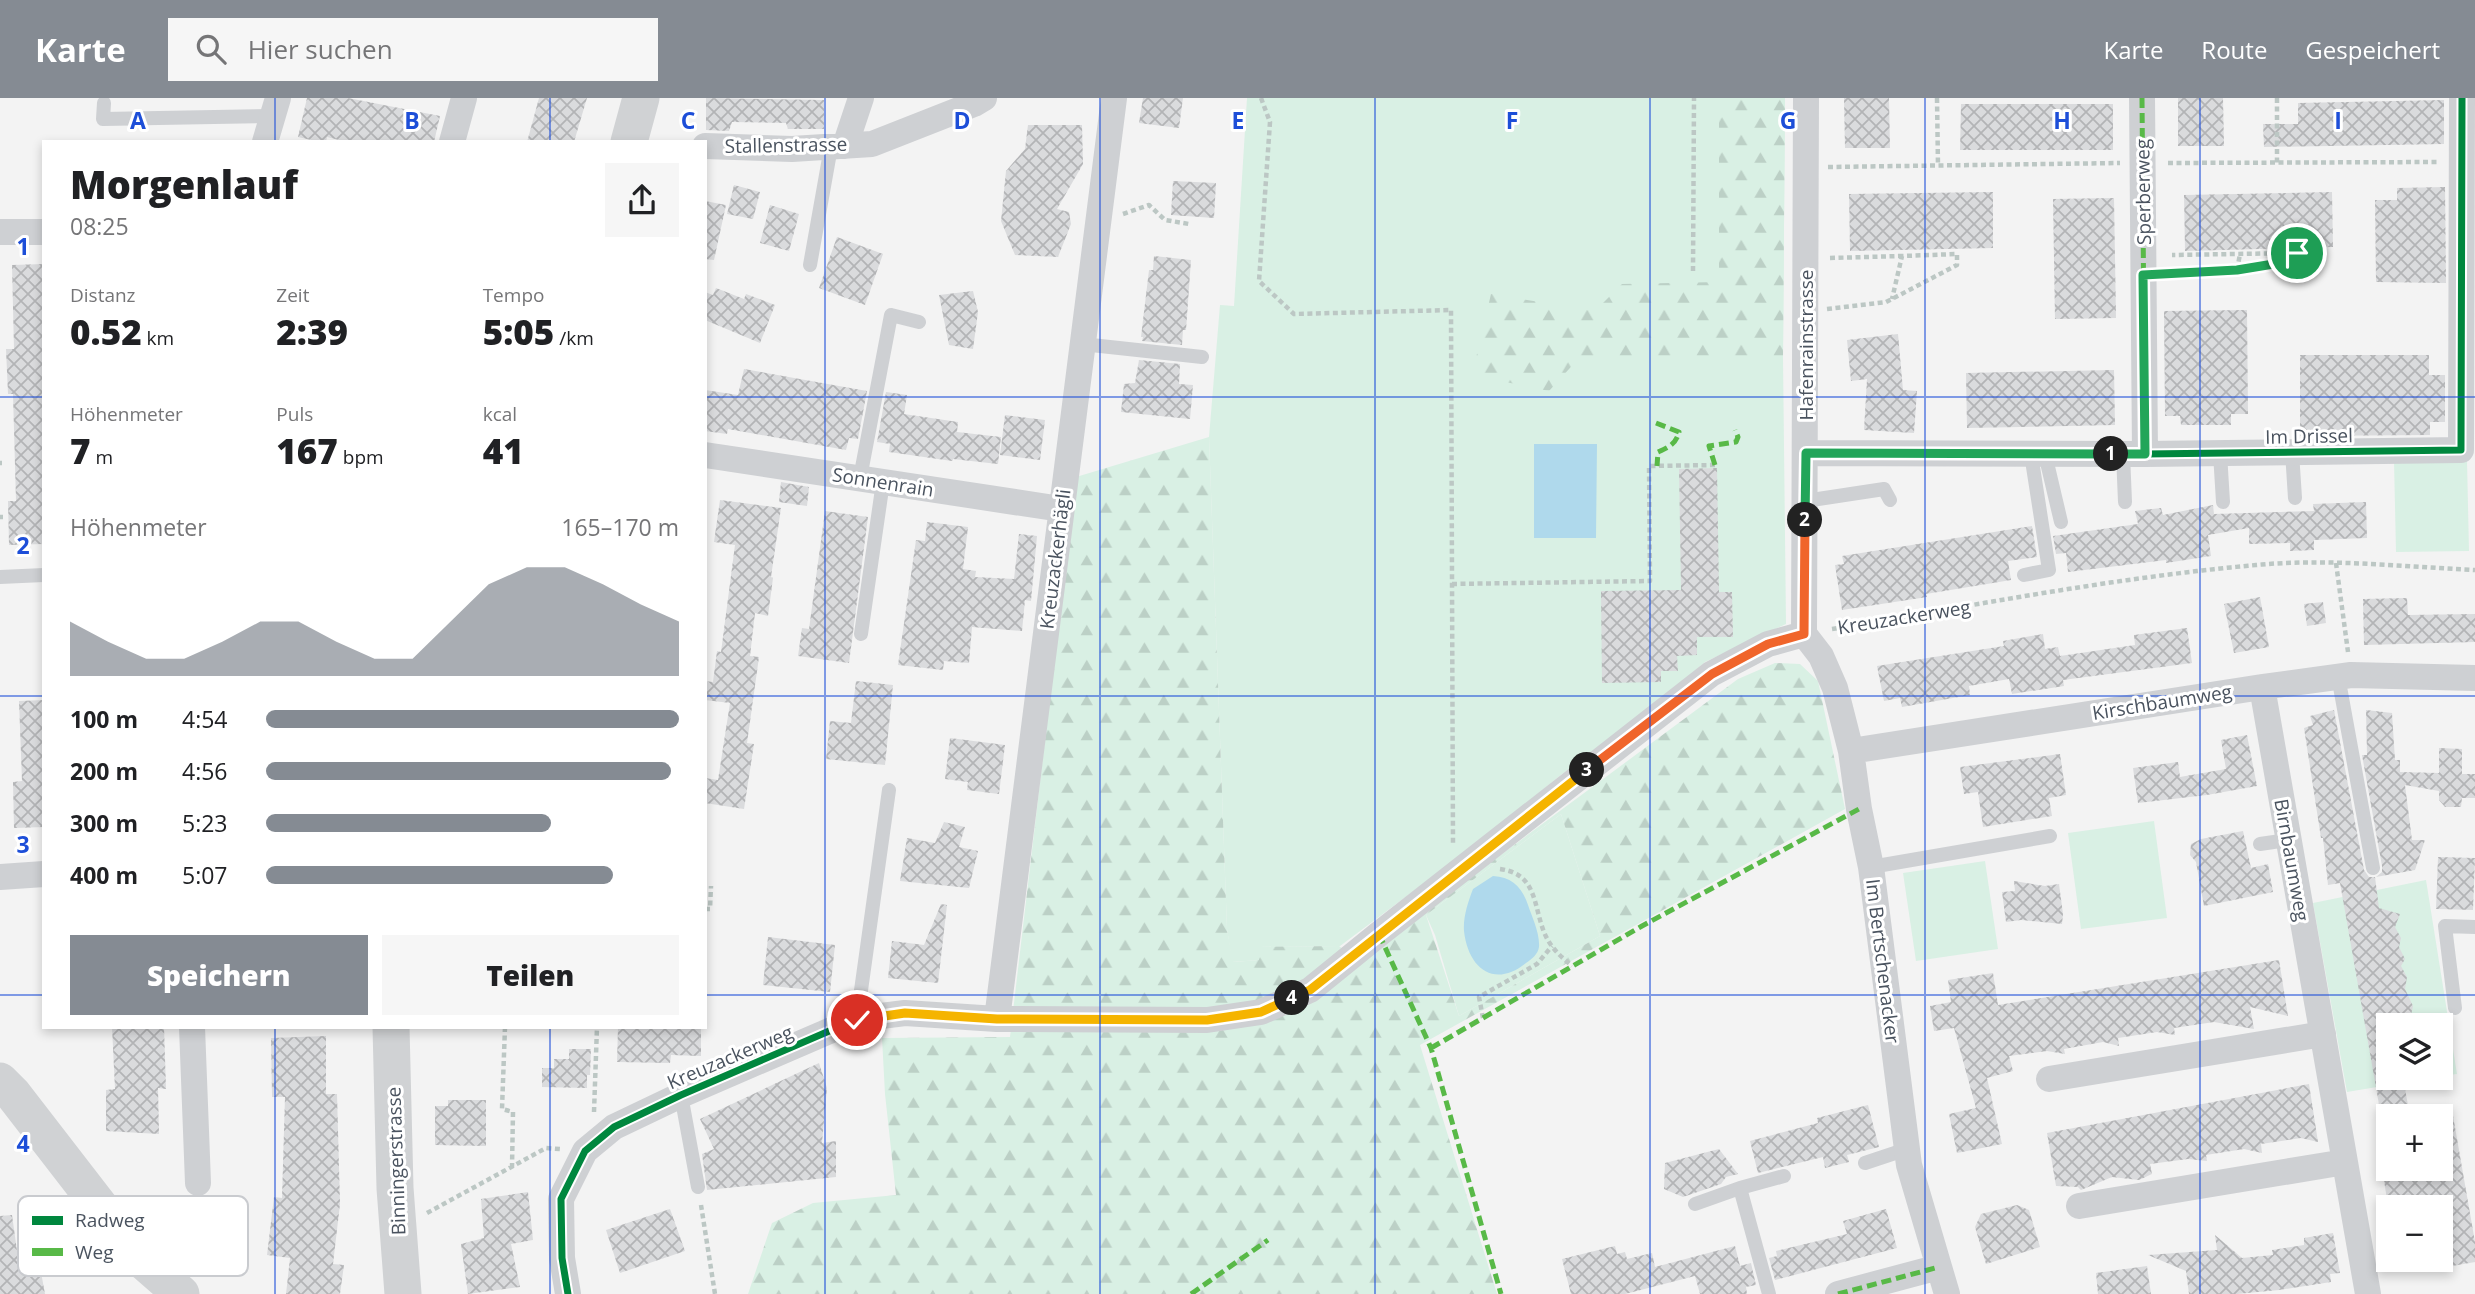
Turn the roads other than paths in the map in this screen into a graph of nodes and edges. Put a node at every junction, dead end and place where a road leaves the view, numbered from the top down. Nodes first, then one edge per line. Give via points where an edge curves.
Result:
1 (464, 98) edge
2 (641, 98) edge
3 (861, 98) edge
4 (984, 98) edge
5 (1114, 98) edge
6 (1806, 98) edge
7 (2142, 98) edge
8 (2462, 98) edge
9 (104, 103) dead end
10 (275, 107) edge
11 (266, 140) edge
12 (454, 140) edge
13 (636, 140) edge
14 (707, 146) edge
15 (838, 146) junction
16 (2466, 154) edge
17 (0, 232) edge
18 (42, 232) edge
19 (2468, 248) edge
20 (810, 265) dead end
21 (919, 322) dead end
22 (1082, 344) junction
23 (2468, 344) edge
24 (1202, 357) dead end
25 (2292, 452) junction
26 (1806, 453) junction
27 (2220, 453) junction
28 (2038, 454) junction
29 (2134, 454) junction
30 (707, 455) edge
31 (871, 480) junction
32 (2295, 498) dead end
33 (1890, 500) dead end
34 (1805, 501) junction
35 (2125, 502) dead end
36 (2222, 502) dead end
37 (1061, 509) junction
38 (2061, 522) dead end
39 (42, 575) edge
40 (2024, 575) dead end
41 (0, 577) edge
42 (861, 634) dead end
43 (1804, 634) junction
44 (2345, 676) junction
45 (2475, 678) edge
46 (2262, 687) junction
47 (1852, 751) junction
48 (889, 790) dead end
49 (2050, 836) dead end
50 (2288, 839) junction
51 (2260, 844) dead end
52 (1871, 867) junction
53 (2373, 868) dead end
54 (42, 874) edge
55 (0, 877) edge
56 (2475, 926) edge
57 (2455, 1008) dead end
58 (997, 1019) junction
59 (857, 1020) junction
60 (192, 1029) edge
61 (391, 1029) edge
62 (2323, 1034) junction
63 (2049, 1079) dead end
64 (0, 1081) edge
65 (681, 1095) junction
66 (1907, 1149) junction
67 (2345, 1162) junction
68 (1865, 1163) dead end
69 (1784, 1176) dead end
70 (198, 1184) dead end
71 (1740, 1188) junction
72 (699, 1191) road end
73 (92, 1196) edge
74 (1695, 1204) dead end
75 (2079, 1206) dead end
76 (1939, 1267) junction
77 (161, 1276) edge
78 (181, 1294) edge
79 (403, 1294) edge
80 (568, 1294) edge
81 (1769, 1294) edge
82 (1838, 1294) edge
83 (1947, 1294) edge
84 (2368, 1294) edge

1 - 12 street
2 - 13 main road
3 - 15 street
4 - 15 street, Stallenstrasse via 872,144
5 - 22 street, Kreuzackerhägli
6 - 26 street, Hafenrainstrasse
7 - 29 street, Sperberweg via 2143,275
8 - 16 street, Im Drissel
9 - 10 lane via 103,119
10 - 11 street
14 - 15 street, Stallenstrasse
15 - 20 lane
16 - 19 street, Im Drissel
17 - 18 street
19 - 23 street, Im Drissel
21 - 31 lane via 891,315
22 - 24 lane
22 - 37 street, Kreuzackerhägli
23 - 25 street, Im Drissel via 2461,450
25 - 27 street, Im Drissel
25 - 32 lane
26 - 28 street, Im Drissel
26 - 34 street, Hafenrainstrasse
27 - 29 street, Im Drissel
27 - 36 lane
28 - 29 street, Im Drissel
28 - 38 lane
28 - 40 lane via 2049,570
29 - 35 lane
30 - 31 street, Sonnenrain
31 - 37 street, Sonnenrain
31 - 42 lane
33 - 34 lane via 1884,489
34 - 43 street, Hafenrainstrasse
37 - 58 street, Kreuzackerhägli
39 - 41 lane
43 - 47 street, Im Bertschenacker via 1821,656 1835,688
43 - 58 street, Kreuzackerweg via 1768,644 1712,674 1310,990 1261,1012 1207,1020
44 - 45 street, Kirschbaumweg
44 - 46 street, Kirschbaumweg
44 - 53 lane
46 - 47 street, Kirschbaumweg
46 - 50 street, Birnbaumweg
47 - 52 street, Im Bertschenacker
48 - 59 lane
49 - 52 lane
50 - 51 lane
50 - 62 street, Birnbaumweg
52 - 66 street, Im Bertschenacker
54 - 55 street
56 - 57 lane via 2445,926
58 - 59 street, Kreuzackerweg via 905,1013
59 - 65 street, Kreuzackerweg
60 - 70 street
61 - 79 main road, Binningerstrasse
62 - 63 street
62 - 67 street, Birnbaumweg
64 - 73 main road
65 - 72 lane
65 - 80 street, Kreuzackerweg via 614,1128 585,1151 561,1199
66 - 68 lane
66 - 76 street, Im Bertschenacker
67 - 75 street
67 - 84 street, Birnbaumweg
69 - 71 lane
71 - 74 lane
71 - 81 lane
76 - 82 street
76 - 83 street, Im Bertschenacker
77 - 78 main road

